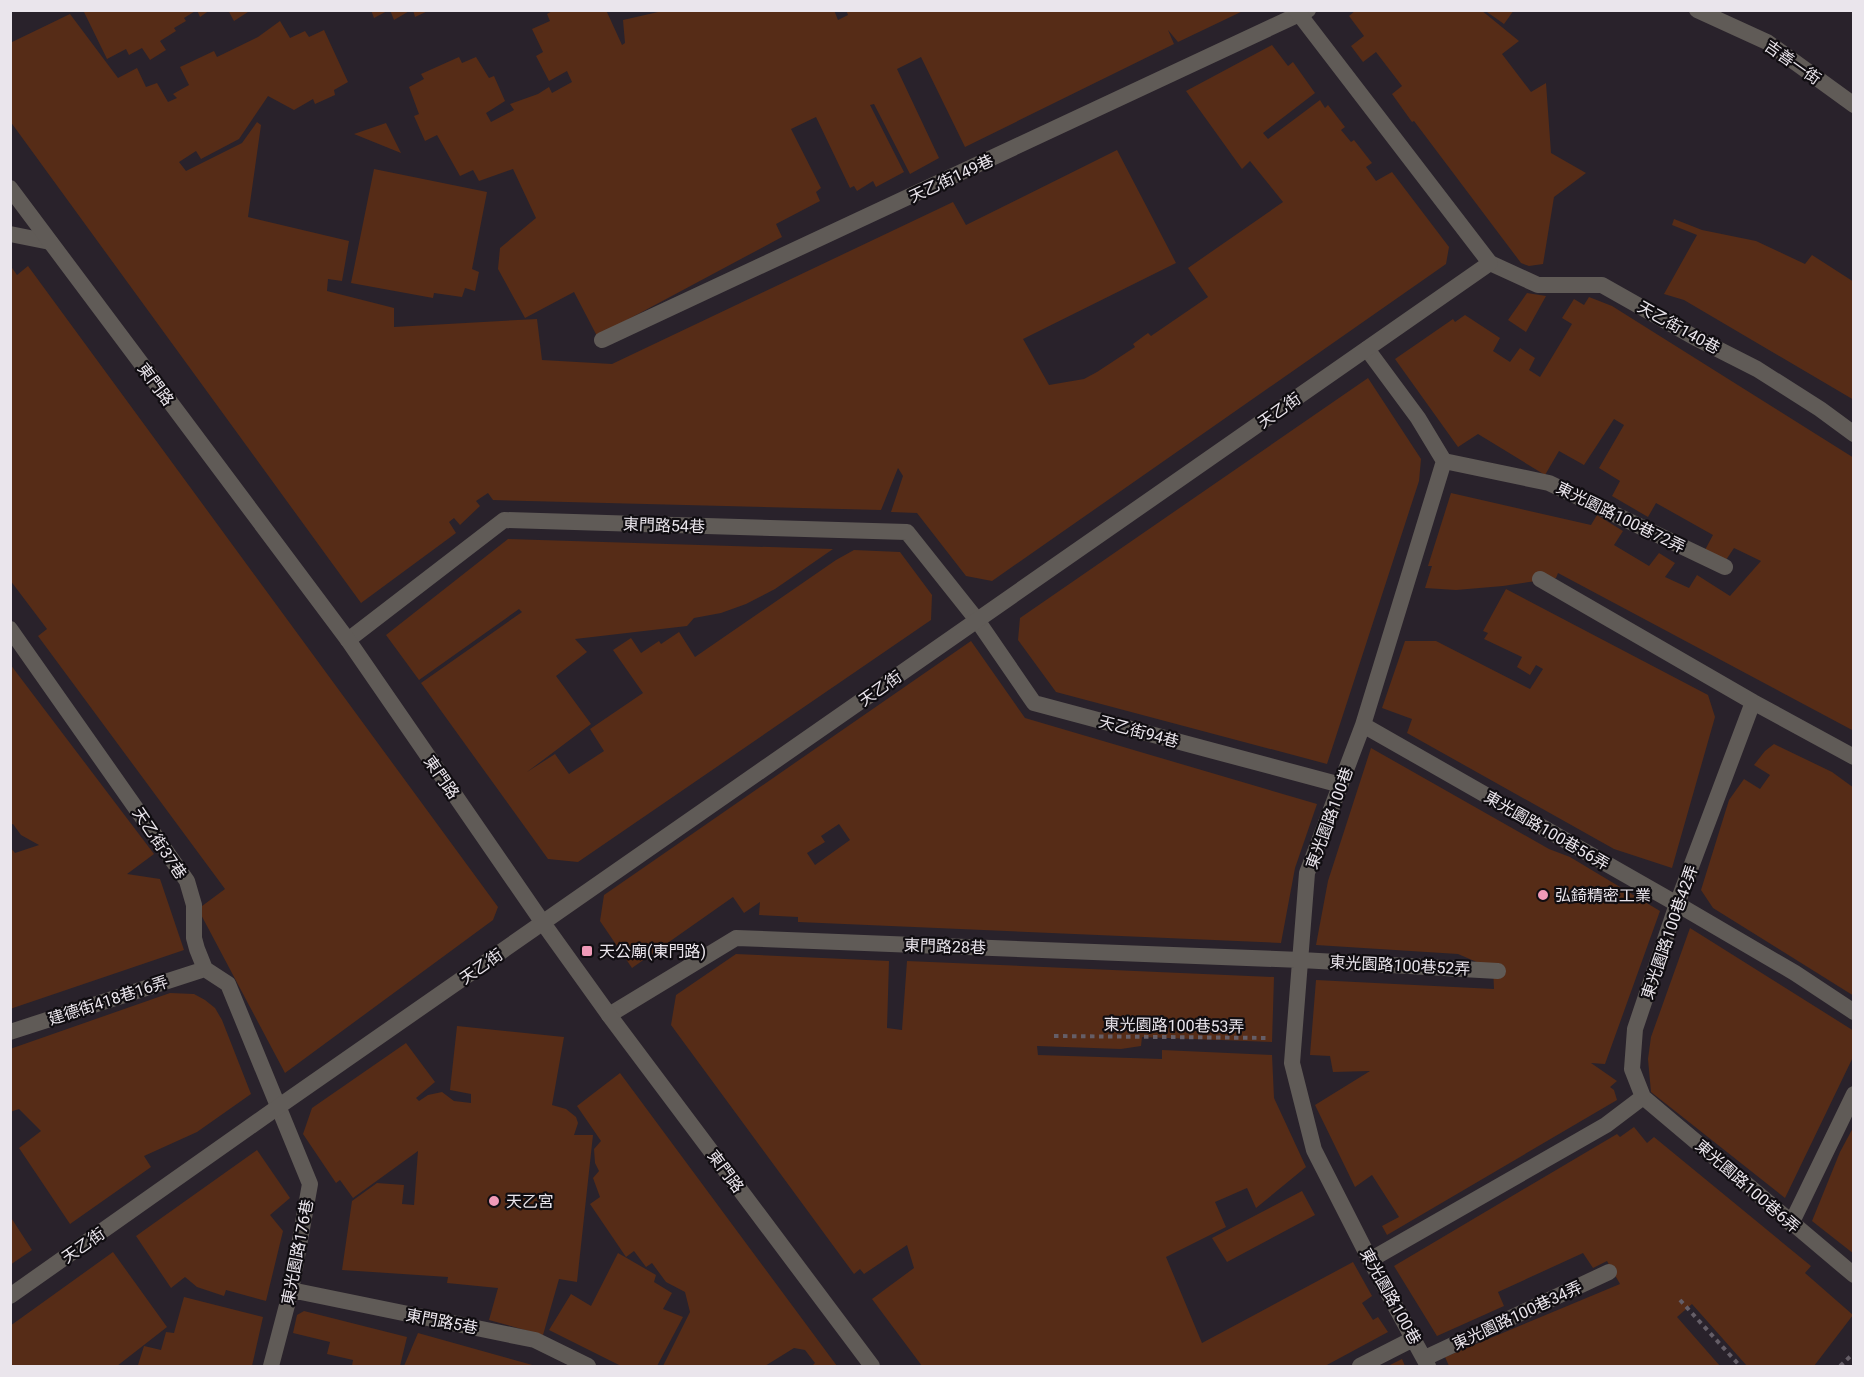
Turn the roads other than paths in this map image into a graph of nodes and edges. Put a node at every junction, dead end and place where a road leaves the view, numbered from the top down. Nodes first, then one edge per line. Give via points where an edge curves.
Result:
1 (1697, 10) edge
2 (1301, 12) edge
3 (1854, 105) edge
4 (10, 188) edge
5 (10, 234) edge
6 (50, 242) junction
7 (1490, 263) junction
8 (602, 340) dead end
9 (1367, 349) junction
10 (1854, 434) edge
11 (1444, 461) junction
12 (1725, 567) dead end
13 (1540, 579) dead end
14 (977, 620) junction
15 (10, 629) edge
16 (348, 640) junction
17 (1754, 702) junction
18 (1363, 725) junction
19 (1854, 757) edge
20 (1341, 785) junction
21 (1677, 904) junction
22 (543, 923) junction
23 (1301, 960) junction
24 (205, 969) junction
25 (1498, 970) dead end
26 (1854, 1012) edge
27 (609, 1015) junction
28 (10, 1032) edge
29 (1854, 1094) edge
30 (1643, 1097) junction
31 (278, 1107) junction
32 (1791, 1224) junction
33 (1370, 1260) junction
34 (1609, 1272) dead end
35 (1854, 1275) edge
36 (291, 1290) junction
37 (10, 1296) edge
38 (1413, 1339) junction
39 (1426, 1362) edge
40 (271, 1366) edge
41 (588, 1366) edge
42 (872, 1366) edge
43 (1360, 1366) edge

1 - 3 street, 吉善一街 via 1767,42
2 - 7 street
2 - 8 street, 天乙街149巷
4 - 6 street, 東門路
5 - 6 street
6 - 16 street, 東門路
7 - 9 street, 天乙街
7 - 10 street, 天乙街140巷 via 1538,285 1602,285 1757,369
9 - 11 street
9 - 14 street, 天乙街
11 - 12 street, 東光園路100巷72弄 via 1549,483
11 - 18 street, 東光園路100巷
13 - 17 street
14 - 16 street, 東門路54巷 via 907,531 504,520
14 - 20 street, 天乙街94巷 via 1035,703
14 - 22 street, 天乙街
15 - 24 street, 天乙街37巷 via 187,881 194,905 194,938
16 - 22 street, 東門路
17 - 19 street
17 - 21 street, 東光園路100巷42弄
18 - 20 street, 東光園路100巷
18 - 21 street, 東光園路100巷56弄
20 - 23 street, 東光園路100巷 via 1307,873
21 - 26 street, 東光園路100巷56弄
21 - 30 street, 東光園路100巷42弄 via 1635,1029 1632,1069
22 - 27 street, 東門路
22 - 31 street, 天乙街
23 - 25 street, 東光園路100巷52弄
23 - 27 street, 東門路28巷 via 736,938
23 - 33 street, 東光園路100巷 via 1293,1063 1314,1150
24 - 28 street, 建德街418巷16弄
24 - 31 street via 228,984
27 - 42 street, 東門路
29 - 32 street
30 - 32 street, 東光園路100巷6弄
30 - 33 street via 1606,1125
31 - 36 street, 東光園路176巷 via 310,1184
31 - 37 street, 天乙街
32 - 35 street, 東光園路100巷6弄
33 - 38 street, 東光園路100巷
34 - 39 street, 東光園路100巷34弄
36 - 40 street, 東光園路176巷
36 - 41 street, 東門路5巷 via 535,1340
38 - 39 street, 東光園路100巷
38 - 43 street

